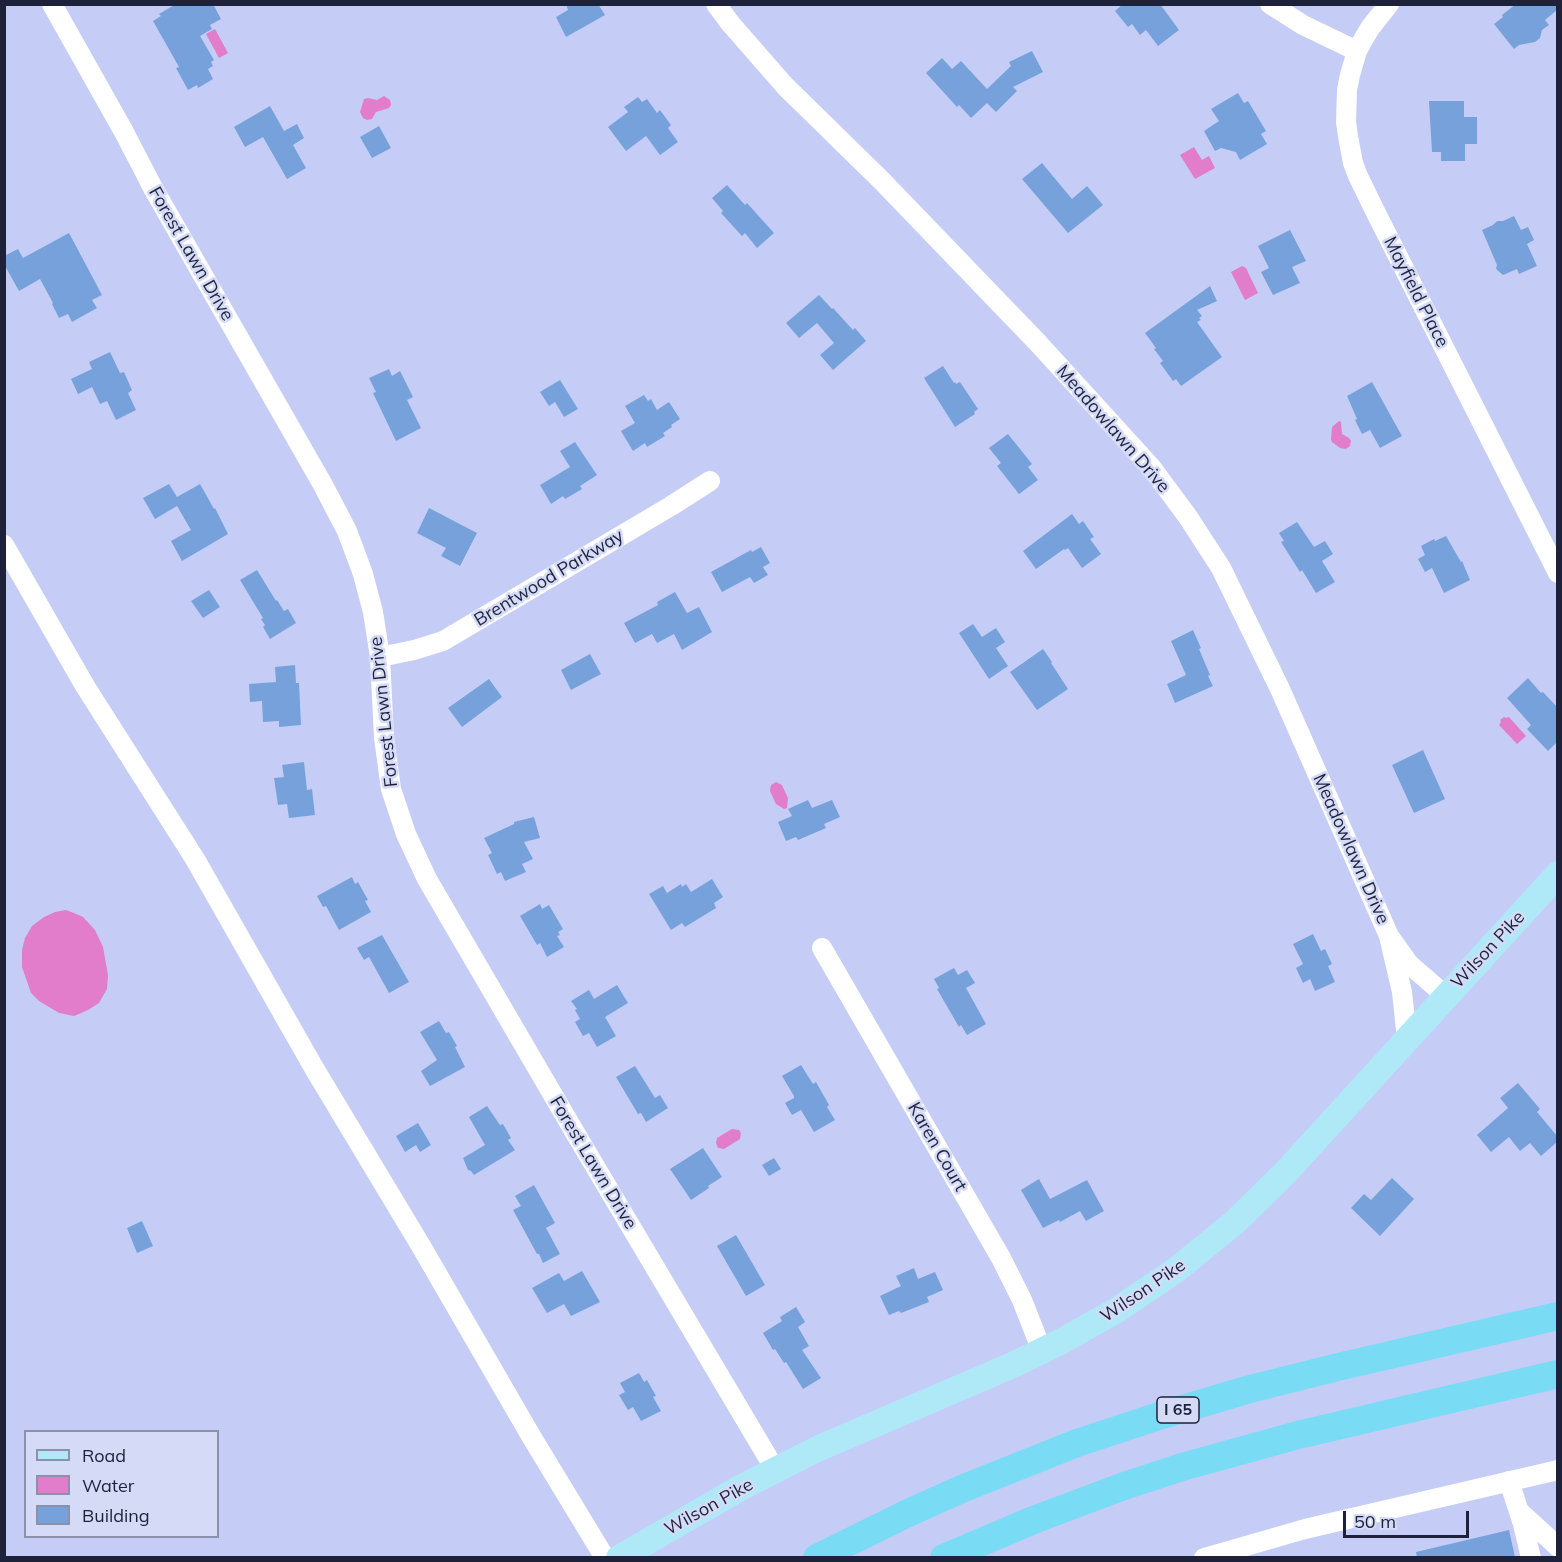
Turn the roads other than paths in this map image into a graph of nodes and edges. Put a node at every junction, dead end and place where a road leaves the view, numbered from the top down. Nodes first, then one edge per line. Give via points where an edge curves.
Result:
1 (52, 4) edge
2 (716, 4) edge
3 (1270, 4) edge
4 (1389, 4) edge
5 (1357, 51) junction
6 (710, 481) dead end
7 (4, 545) edge
8 (1557, 573) edge
9 (381, 657) junction
10 (1557, 874) edge
11 (1389, 936) junction
12 (822, 948) dead end
13 (1446, 996) junction
14 (1407, 1039) junction
15 (1557, 1316) edge
16 (1042, 1351) junction
17 (1557, 1374) edge
18 (1557, 1470) edge
19 (776, 1471) junction
20 (1509, 1481) junction
21 (1518, 1510) junction
22 (1557, 1547) edge
23 (605, 1557) edge
24 (619, 1557) edge
25 (817, 1557) edge
26 (944, 1557) edge
27 (1204, 1557) edge
28 (1531, 1557) edge

1 - 9 street, Forest Lawn Drive via 347,531 370,596
2 - 11 street, Meadowlawn Drive via 785,86 1038,343 1151,467 1188,517 1221,568 1275,679
3 - 5 street via 1303,26
4 - 5 street, Mayfield Place
5 - 8 street, Mayfield Place via 1346,108 1347,136 1358,176
6 - 9 street, Brentwood Parkway via 443,641
7 - 23 street via 85,686 195,859
9 - 19 street, Forest Lawn Drive via 389,782 427,879
10 - 13 main road, Wilson Pike
11 - 13 street, Meadowlawn Drive via 1408,964
11 - 14 street, Meadowlawn Drive via 1402,992
12 - 16 street, Karen Court via 1001,1258
13 - 14 main road, Wilson Pike
14 - 16 main road, Wilson Pike via 1286,1172 1216,1239 1134,1299
15 - 25 highway, I 65 via 1250,1389 1162,1415 1077,1443 975,1484
16 - 19 main road, Wilson Pike via 817,1449
17 - 26 highway via 1298,1435 1182,1467 1036,1519
18 - 20 street
19 - 24 main road, Wilson Pike
20 - 21 street
20 - 27 street
21 - 22 street
21 - 28 street

